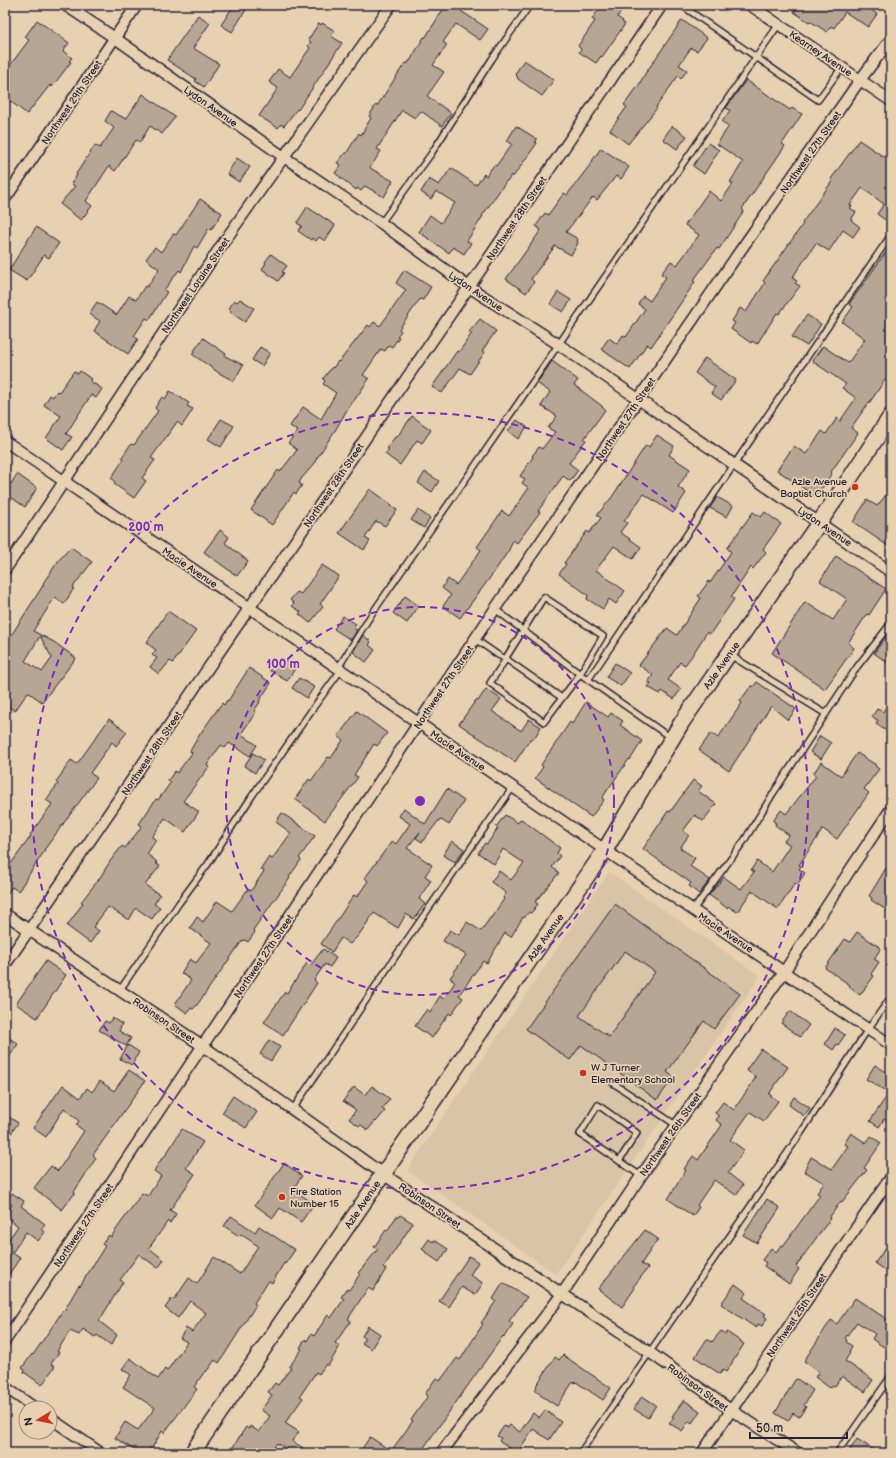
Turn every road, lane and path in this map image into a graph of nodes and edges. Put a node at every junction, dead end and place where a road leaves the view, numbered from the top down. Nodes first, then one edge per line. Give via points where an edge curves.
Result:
1 (66, 5) edge
2 (137, 5) edge
3 (391, 5) edge
4 (530, 5) edge
5 (662, 5) edge
6 (682, 5) edge
7 (750, 5) edge
8 (779, 24) junction
9 (115, 38) junction
10 (891, 39) edge
11 (757, 57) junction
12 (842, 67) junction
13 (860, 80) junction
14 (891, 101) edge
15 (284, 158) junction
16 (5, 199) edge
17 (381, 224) junction
18 (891, 235) edge
19 (469, 287) junction
20 (558, 344) junction
21 (638, 400) junction
22 (891, 416) edge
23 (5, 441) edge
24 (734, 464) junction
25 (65, 482) junction
26 (820, 522) junction
27 (5, 570) edge
28 (891, 572) edge
29 (250, 608) junction
30 (495, 609) junction
31 (891, 623) edge
32 (524, 630) junction
33 (475, 639) junction
34 (729, 654) junction
35 (506, 659) junction
36 (340, 669) junction
37 (580, 674) junction
38 (588, 680) junction
39 (562, 698) junction
40 (826, 714) junction
41 (419, 723) junction
42 (672, 739) junction
43 (513, 787) junction
44 (891, 809) edge
45 (605, 850) junction
46 (693, 910) junction
47 (5, 914) edge
48 (29, 930) junction
49 (5, 965) edge
50 (784, 972) junction
51 (120, 990) junction
52 (891, 997) edge
53 (868, 1029) junction
54 (891, 1045) edge
55 (203, 1046) junction
56 (613, 1083) dead end
57 (293, 1110) junction
58 (676, 1125) junction
59 (619, 1161) junction
60 (382, 1174) junction
61 (641, 1176) junction
62 (891, 1177) edge
63 (562, 1294) junction
64 (5, 1341) edge
65 (649, 1352) junction
66 (891, 1376) edge
67 (5, 1387) edge
68 (24, 1400) edge
69 (731, 1410) junction
70 (58, 1423) edge
71 (101, 1453) edge
72 (192, 1453) edge
73 (441, 1453) edge
74 (580, 1453) edge
75 (702, 1453) edge
76 (798, 1453) edge
77 (837, 1453) edge

1 - 9 street, Lydon Avenue
2 - 9 street, Northwest 29th Street
3 - 15 street, Northwest Loraine Street
4 - 17 lane
5 - 19 street, Northwest 28th Street
6 - 11 lane
7 - 8 street, Kearney Avenue
8 - 11 lane
8 - 12 street, Kearney Avenue
9 - 15 street, Lydon Avenue
9 - 16 street, Northwest 29th Street
10 - 13 street, Northwest 27th Street
11 - 12 lane via 818,100
11 - 20 lane
12 - 13 street, Kearney Avenue
13 - 14 street, Kearney Avenue
13 - 21 street, Northwest 27th Street
15 - 17 street, Lydon Avenue
15 - 25 street, Northwest Loraine Street via 221,246
17 - 19 street, Lydon Avenue
18 - 24 lane
19 - 20 street, Lydon Avenue
19 - 29 street, Northwest 28th Street
20 - 21 street, Lydon Avenue
20 - 36 lane via 371,615
21 - 24 street, Lydon Avenue
21 - 30 street, Northwest 27th Street
22 - 26 main road, Azle Avenue
23 - 25 street, Macie Avenue
24 - 26 street, Lydon Avenue
24 - 38 lane
25 - 27 street, Northwest Loraine Street
25 - 29 street, Macie Avenue
26 - 28 street, Lydon Avenue
26 - 34 main road, Azle Avenue
29 - 36 street, Macie Avenue
29 - 48 street, Northwest 28th Street
30 - 32 lane
30 - 33 street, Northwest 27th Street
31 - 40 lane via 857,667
32 - 35 lane
32 - 37 lane
32 - 37 lane via 544,596 603,636
33 - 35 lane
33 - 41 street, Northwest 27th Street
34 - 40 lane
34 - 42 main road, Azle Avenue
35 - 39 lane
35 - 39 lane via 490,683 544,722
36 - 41 street, Macie Avenue
36 - 51 lane
37 - 38 lane
37 - 39 lane
38 - 42 lane
40 - 46 lane via 744,840
41 - 43 street, Macie Avenue
41 - 55 street, Northwest 27th Street
42 - 45 main road, Azle Avenue
43 - 45 street, Macie Avenue
43 - 57 lane
44 - 50 street, Northwest 26th Street
45 - 46 street, Macie Avenue
45 - 60 main road, Azle Avenue
46 - 50 street, Macie Avenue
47 - 48 street, Robinson Street
48 - 49 street, Northwest 28th Street
48 - 51 street, Robinson Street
50 - 53 street, Macie Avenue
50 - 58 street, Northwest 26th Street
51 - 55 street, Robinson Street
52 - 53 lane
53 - 54 street, Macie Avenue
53 - 65 lane via 802,1133
55 - 57 street, Robinson Street
55 - 64 street, Northwest 27th Street
56 - 58 lane
57 - 60 street, Robinson Street
58 - 61 street, Northwest 26th Street
59 - 59 lane via 580,1134 598,1105 637,1133
59 - 61 lane
60 - 63 street, Robinson Street
60 - 72 main road, Azle Avenue
61 - 63 street, Northwest 26th Street
62 - 69 street, Northwest 25th Street
63 - 65 street, Robinson Street
63 - 73 street, Northwest 26th Street
65 - 69 street, Robinson Street
65 - 74 lane
66 - 77 lane
67 - 68 street
69 - 75 street, Northwest 25th Street
69 - 76 street, Robinson Street
70 - 71 street

